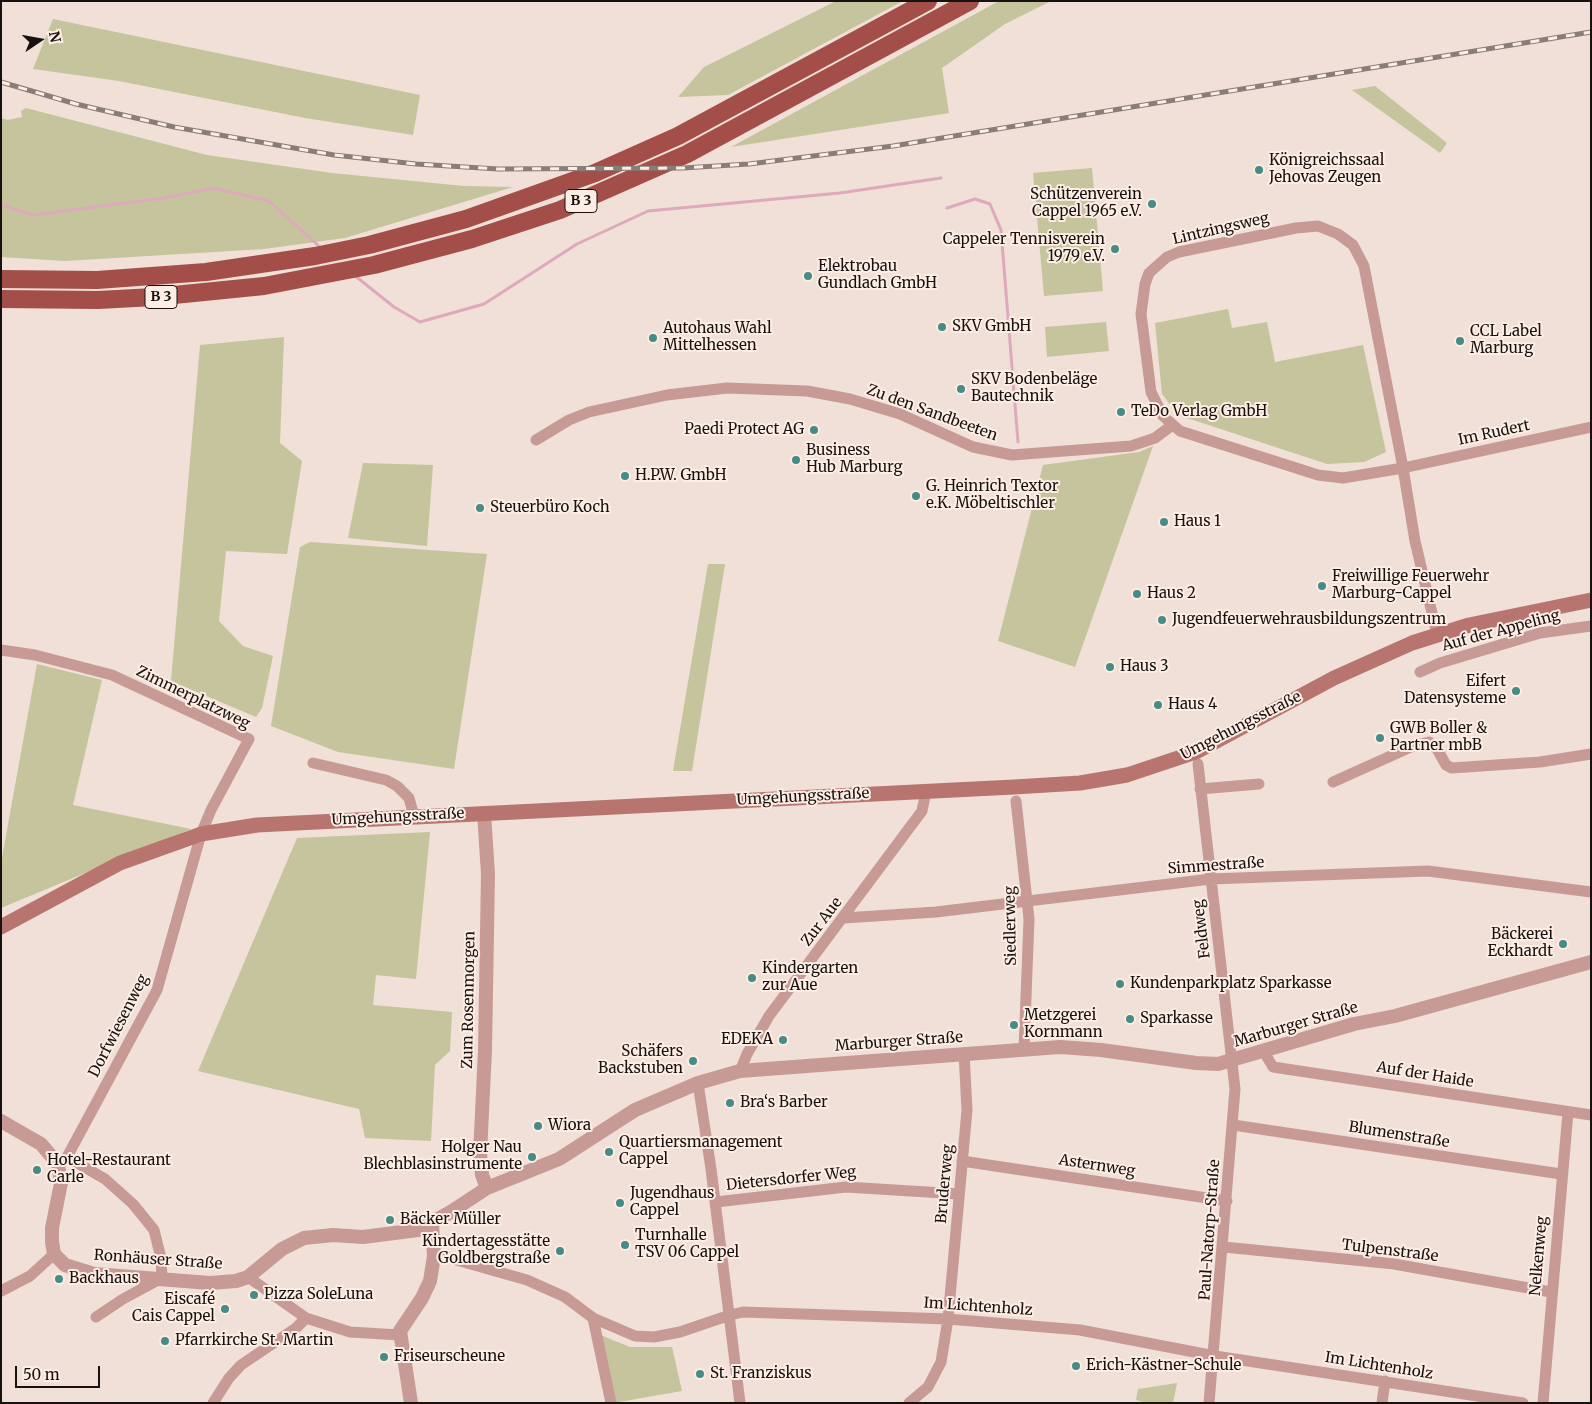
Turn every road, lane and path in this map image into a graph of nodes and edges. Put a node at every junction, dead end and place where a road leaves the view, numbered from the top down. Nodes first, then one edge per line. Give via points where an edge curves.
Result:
1 (928, 1) edge
2 (970, 1) edge
3 (1, 278) edge
4 (1, 299) edge
5 (1171, 426) junction
6 (1591, 427) edge
7 (536, 440) dead end
8 (1403, 468) junction
9 (1591, 600) edge
10 (1591, 626) edge
11 (1436, 634) junction
12 (1, 650) edge
13 (1420, 672) dead end
14 (1591, 754) edge
15 (313, 764) dead end
16 (1198, 764) dead end
17 (1333, 782) dead end
18 (1259, 784) dead end
19 (1200, 789) junction
20 (926, 791) junction
21 (1016, 801) dead end
22 (484, 813) junction
23 (414, 816) junction
24 (201, 834) junction
25 (1211, 879) junction
26 (1591, 892) edge
27 (1028, 902) junction
28 (844, 918) junction
29 (1, 927) edge
30 (1591, 962) edge
31 (1024, 1050) junction
32 (1264, 1052) junction
33 (964, 1053) junction
34 (1233, 1060) junction
35 (740, 1071) junction
36 (698, 1083) junction
37 (1568, 1112) junction
38 (1591, 1115) edge
39 (1, 1121) edge
40 (1233, 1125) junction
41 (62, 1161) junction
42 (962, 1161) junction
43 (1561, 1174) junction
44 (487, 1188) junction
45 (958, 1194) junction
46 (1227, 1201) junction
47 (716, 1202) junction
48 (432, 1223) junction
49 (1224, 1246) junction
50 (54, 1254) junction
51 (446, 1258) dead end
52 (248, 1277) junction
53 (162, 1278) junction
54 (1, 1291) edge
55 (1551, 1292) junction
56 (730, 1314) junction
57 (96, 1317) dead end
58 (306, 1318) junction
59 (593, 1318) junction
60 (948, 1319) junction
61 (400, 1335) junction
62 (1214, 1356) junction
63 (1384, 1382) junction
64 (213, 1403) edge
65 (411, 1403) edge
66 (611, 1403) edge
67 (740, 1403) edge
68 (909, 1403) edge
69 (1209, 1403) edge
70 (1382, 1403) edge
71 (1523, 1403) edge
72 (1543, 1403) edge

1 - 3 highway, B 3 via 719,115 637,155 510,205 421,232 303,258 206,272 51,280
2 - 4 highway, B 3 via 729,133 646,174 516,225 427,252 319,277 154,297
5 - 7 street, Zu den Sandbeeten via 1155,438 1131,446 1012,455 973,447 900,414 850,399 807,391 727,388 667,395 589,412
5 - 8 street, Lintzingsweg via 1193,436 1325,477 1343,478
5 - 8 street, Lintzingsweg via 1156,406 1147,373 1142,314 1149,273 1167,257 1196,247 1318,226 1338,234 1353,245 1364,266
6 - 8 street, Im Rudert
8 - 11 street, Lintzingsweg
9 - 11 main road, Umgehungsstraße
10 - 13 street, Auf der Appeling via 1540,634 1448,660
11 - 20 main road, Umgehungsstraße via 1334,678 1196,752 1127,775 1080,783
12 - 24 street, Zimmerplatzweg via 35,655 112,675 248,739
14 - 17 street via 1540,762 1452,768 1446,765 1430,742 1413,746
15 - 23 street via 386,780 398,786 409,798
16 - 19 street, Feldweg
18 - 19 street
19 - 25 street, Feldweg
20 - 22 main road, Umgehungsstraße
20 - 28 street, Zur Aue via 922,811
21 - 27 street, Siedlerweg
22 - 23 main road, Umgehungsstraße
22 - 44 street, Zum Rosenmorgen via 488,874 480,1154
23 - 24 main road, Umgehungsstraße via 256,824
24 - 29 main road, Umgehungsstraße via 120,863
24 - 41 street, Dorfwiesenweg via 157,990
25 - 26 street, Simmestraße via 1428,871
25 - 27 street, Simmestraße
25 - 34 street, Feldweg
27 - 28 street, Simmestraße
27 - 31 street, Siedlerweg
28 - 35 street, Zur Aue via 769,1016
30 - 32 street, Marburger Straße via 1395,1016 1315,1034
31 - 33 street, Marburger Straße
31 - 34 street, Marburger Straße via 1060,1047 1101,1050 1196,1063 1218,1064
32 - 34 street, Marburger Straße
32 - 37 street, Auf der Haide via 1273,1067
33 - 35 street, Marburger Straße
33 - 42 street, Bruderweg via 967,1110
34 - 40 street, Paul-Natorp-Straße
35 - 36 street, Marburger Straße
36 - 44 street, Marburger Straße via 635,1110 559,1159
36 - 47 street
37 - 38 street, Auf der Haide
37 - 43 street, Nelkenweg
39 - 41 street via 41,1144
40 - 43 street, Blumenstraße
40 - 46 street, Paul-Natorp-Straße
41 - 50 street via 52,1234
41 - 53 street via 117,1188 140,1212 154,1230
42 - 45 street, Bruderweg
42 - 46 street, Asternweg
43 - 55 street, Nelkenweg
44 - 48 street, Marburger Straße
45 - 47 street, Dietersdorfer Weg via 846,1187
45 - 60 street, Bruderweg
46 - 49 street, Paul-Natorp-Straße
47 - 56 street
48 - 52 street, Marburger Straße via 418,1230 389,1235 333,1234 304,1238 282,1249
48 - 61 street via 434,1256 430,1281
49 - 55 street, Tulpenstraße via 1394,1264
49 - 62 street, Paul-Natorp-Straße
50 - 53 street, Ronhäuser Straße via 65,1265 94,1274
50 - 54 street via 30,1276
51 - 59 street, Im Lichtenholz via 527,1280 565,1297
52 - 53 street, Ronhäuser Straße via 210,1283
52 - 58 street
53 - 57 street
55 - 72 street, Nelkenweg
56 - 59 street, Im Lichtenholz via 680,1332 654,1337 634,1336
56 - 60 street, Im Lichtenholz
56 - 67 street
58 - 61 street via 350,1332
58 - 64 street via 241,1365
59 - 66 street
60 - 62 street, Im Lichtenholz via 1080,1330
60 - 68 street, Bruderweg via 941,1362 928,1387
61 - 65 street
62 - 63 street, Im Lichtenholz
62 - 69 street, Paul-Natorp-Straße
63 - 70 street
63 - 71 street, Im Lichtenholz

